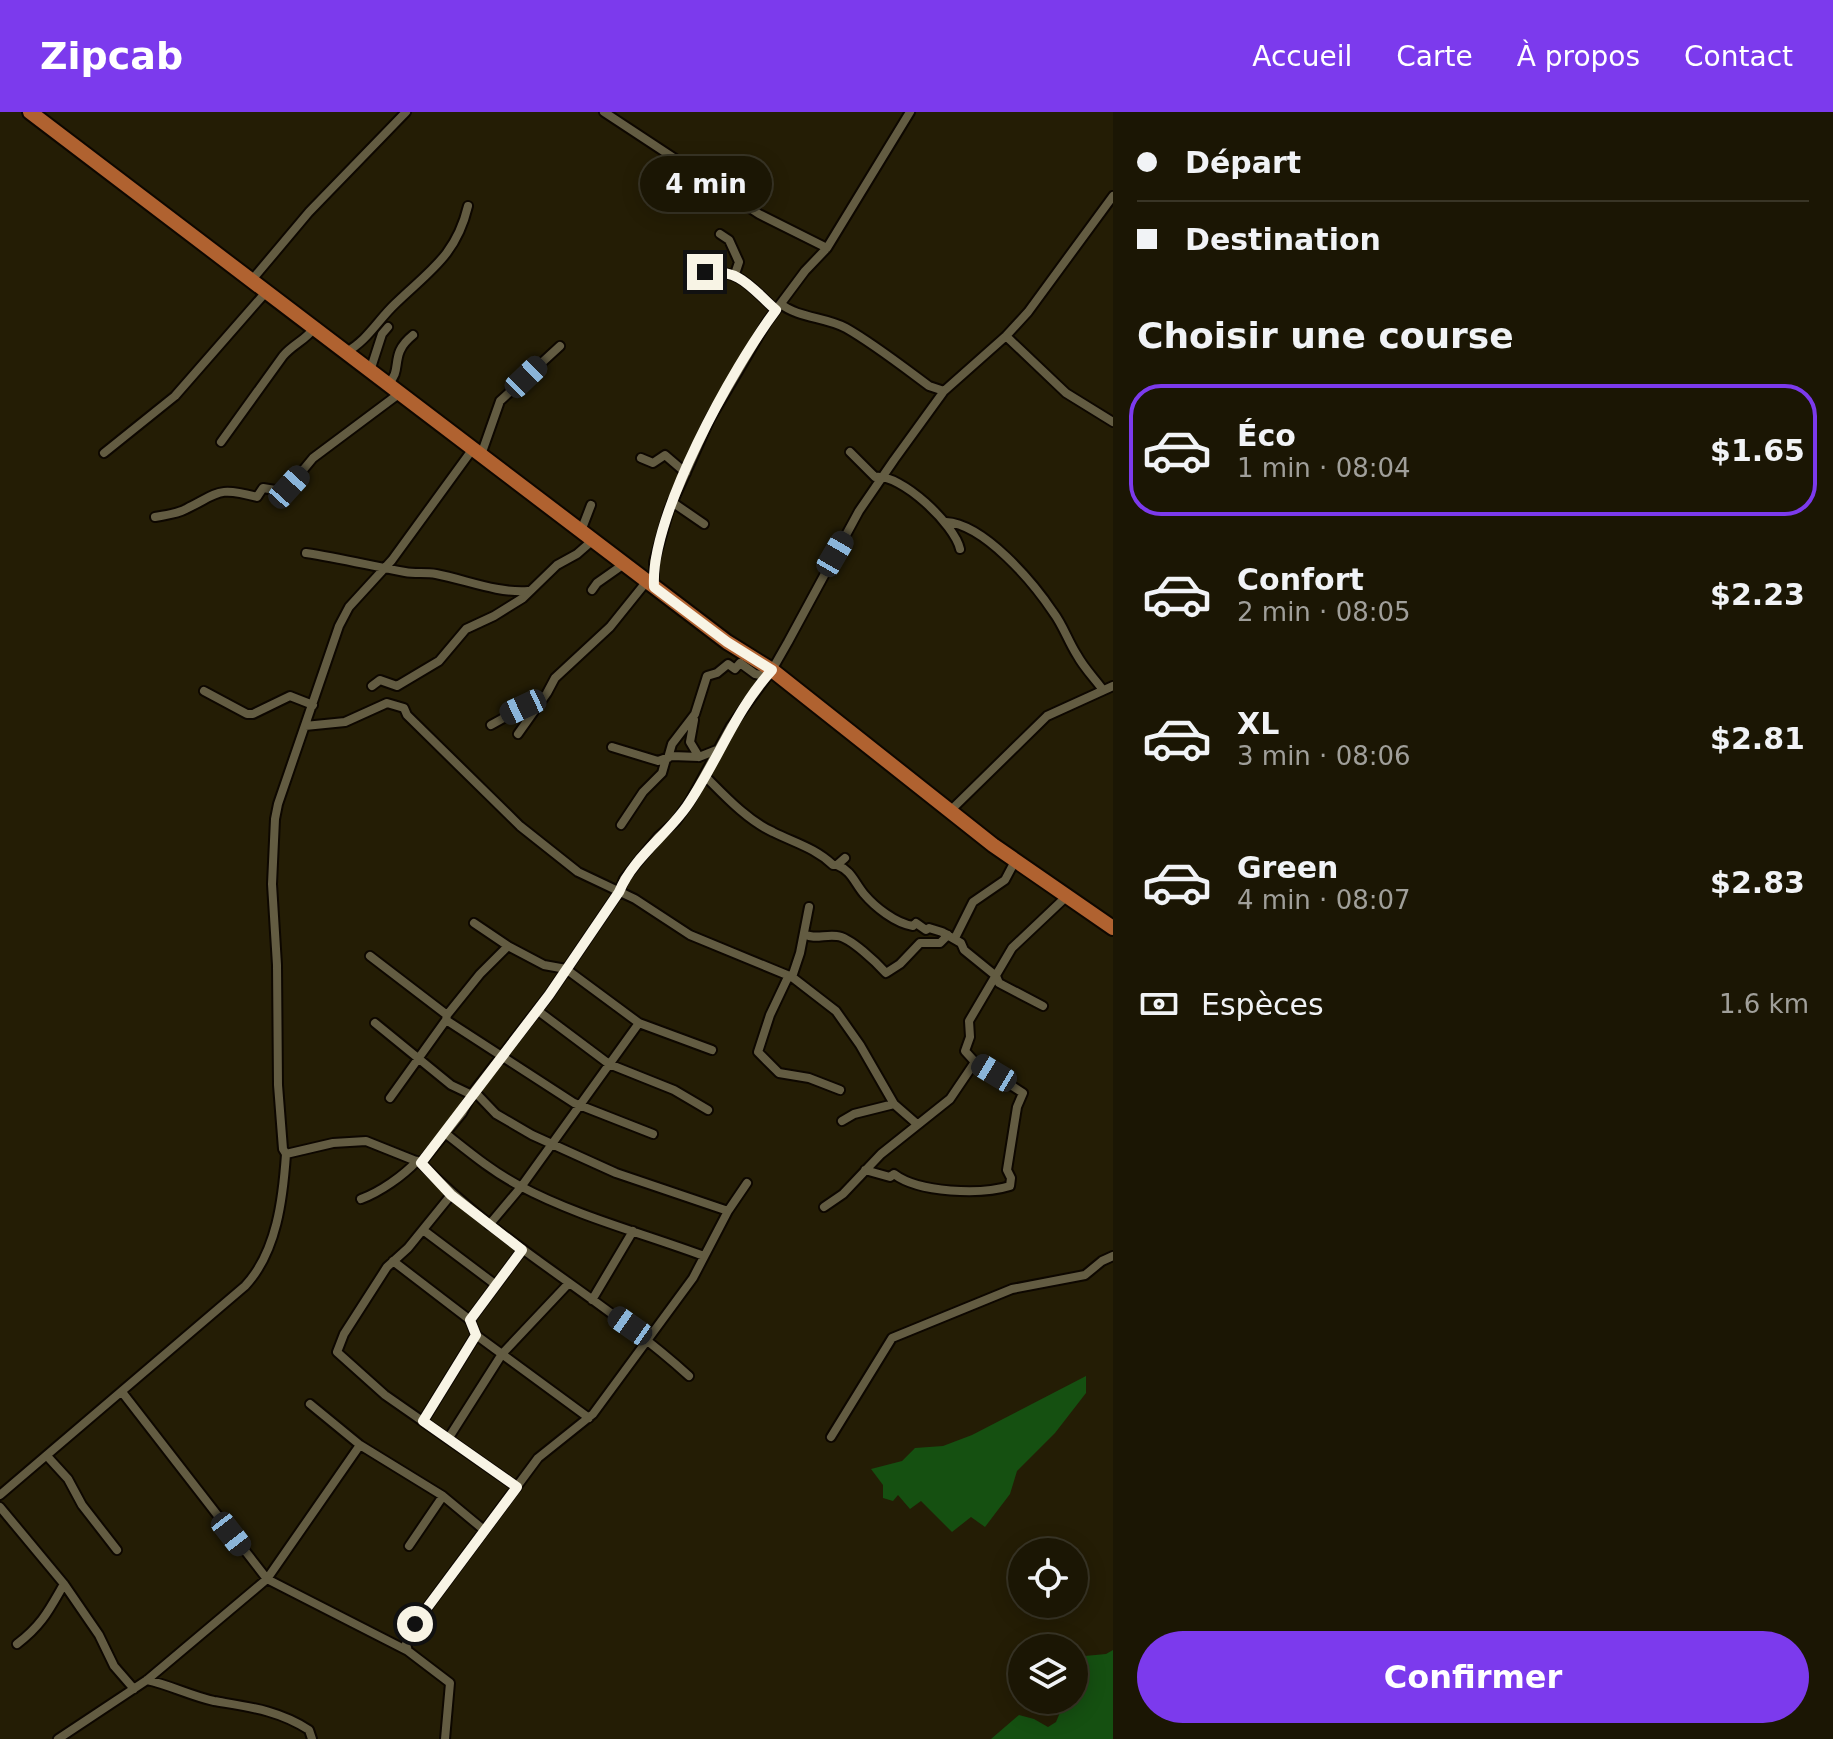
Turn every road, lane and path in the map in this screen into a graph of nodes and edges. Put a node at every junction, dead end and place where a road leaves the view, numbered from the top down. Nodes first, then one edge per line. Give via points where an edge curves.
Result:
1 (30, 112) edge
2 (406, 112) edge
3 (604, 112) edge
4 (910, 112) edge
5 (1113, 196) edge
6 (468, 206) dead end
7 (720, 234) dead end
8 (827, 248) junction
9 (705, 272) dead end
10 (735, 274) junction
11 (251, 281) junction
12 (266, 292) junction
13 (778, 307) junction
14 (388, 327) dead end
15 (314, 328) junction
16 (413, 335) dead end
17 (1006, 336) junction
18 (560, 346) dead end
19 (346, 352) junction
20 (370, 371) junction
21 (394, 389) junction
22 (944, 391) junction
23 (1111, 417) edge
24 (221, 442) dead end
25 (850, 452) dead end
26 (104, 453) dead end
27 (476, 453) junction
28 (641, 458) dead end
29 (686, 473) junction
30 (884, 476) junction
31 (672, 502) junction
32 (591, 505) dead end
33 (155, 517) dead end
34 (946, 522) junction
35 (704, 524) dead end
36 (587, 536) junction
37 (960, 549) dead end
38 (306, 553) dead end
39 (624, 564) junction
40 (385, 568) junction
41 (650, 584) junction
42 (592, 590) dead end
43 (528, 591) junction
44 (769, 673) junction
45 (372, 686) dead end
46 (1113, 686) edge
47 (1103, 690) junction
48 (204, 691) dead end
49 (313, 705) junction
50 (536, 706) junction
51 (694, 715) junction
52 (491, 725) dead end
53 (305, 726) junction
54 (518, 734) dead end
55 (612, 747) dead end
56 (720, 748) junction
57 (699, 757) junction
58 (667, 758) junction
59 (705, 776) junction
60 (949, 812) junction
61 (621, 825) dead end
62 (845, 858) dead end
63 (1015, 861) junction
64 (837, 865) junction
65 (619, 892) junction
66 (1067, 896) junction
67 (809, 907) dead end
68 (474, 923) dead end
69 (1113, 928) edge
70 (804, 934) junction
71 (951, 937) junction
72 (508, 946) junction
73 (370, 956) dead end
74 (566, 969) junction
75 (996, 976) junction
76 (790, 977) junction
77 (1043, 1006) dead end
78 (537, 1010) junction
79 (446, 1018) junction
80 (375, 1023) dead end
81 (639, 1023) junction
82 (712, 1050) dead end
83 (501, 1058) junction
84 (418, 1059) junction
85 (975, 1062) junction
86 (609, 1064) junction
87 (840, 1090) dead end
88 (473, 1093) junction
89 (390, 1098) dead end
90 (894, 1104) junction
91 (579, 1105) junction
92 (708, 1110) dead end
93 (842, 1121) dead end
94 (917, 1124) junction
95 (445, 1133) junction
96 (653, 1134) dead end
97 (550, 1144) junction
98 (286, 1154) junction
99 (419, 1162) junction
100 (865, 1170) junction
101 (747, 1183) dead end
102 (521, 1187) junction
103 (451, 1195) junction
104 (361, 1199) dead end
105 (824, 1207) dead end
106 (728, 1211) junction
107 (489, 1225) junction
108 (423, 1230) junction
109 (633, 1231) junction
110 (522, 1250) junction
111 (704, 1256) junction
112 (1113, 1256) edge
113 (393, 1261) junction
114 (569, 1283) junction
115 (496, 1285) junction
116 (592, 1300) junction
117 (470, 1320) junction
118 (476, 1335) junction
119 (649, 1340) junction
120 (502, 1354) junction
121 (689, 1376) dead end
122 (122, 1392) junction
123 (310, 1404) dead end
124 (589, 1418) junction
125 (423, 1421) junction
126 (831, 1437) dead end
127 (448, 1439) junction
128 (360, 1445) junction
129 (47, 1456) junction
130 (517, 1487) junction
131 (0, 1495) edge
132 (443, 1496) junction
133 (0, 1507) edge
134 (484, 1530) junction
135 (409, 1546) dead end
136 (117, 1550) dead end
137 (267, 1579) junction
138 (64, 1584) junction
139 (17, 1644) dead end
140 (408, 1651) junction
141 (147, 1680) junction
142 (134, 1689) junction
143 (58, 1739) edge
144 (312, 1739) edge
145 (445, 1739) edge

1 - 11 highway
2 - 11 street
3 - 8 street via 759,214
4 - 8 street
5 - 17 street
6 - 19 street via 463,228 434,270
7 - 10 street via 729,240 739,262
8 - 13 street
9 - 10 street
10 - 13 street
11 - 12 highway
12 - 15 highway
12 - 26 street via 175,396
13 - 22 street via 847,329
13 - 29 street via 710,419
14 - 20 street
15 - 19 highway
15 - 24 street via 283,356
16 - 21 street via 399,348
17 - 22 street
17 - 23 street via 1066,393
18 - 27 street via 500,401
19 - 20 highway
20 - 21 highway
21 - 27 highway
21 - 33 street via 313,458 289,487 263,488 257,497 218,491 186,510
22 - 30 street
25 - 30 street via 870,474
27 - 36 highway
27 - 40 street
28 - 29 street via 653,463 665,455
29 - 31 street
30 - 34 street
30 - 44 street
31 - 35 street
31 - 41 street
32 - 36 street
34 - 37 street
34 - 47 street via 957,522 988,542 1038,591
36 - 39 highway
36 - 43 street via 577,554
38 - 40 street
39 - 41 highway
39 - 42 street
40 - 43 street
40 - 49 street via 339,626
41 - 44 highway
41 - 50 street via 555,678
43 - 45 street via 466,629 439,661 418,675 397,686 380,680
44 - 51 street via 728,664 707,676
44 - 56 street
44 - 60 highway
46 - 47 street
47 - 60 street via 1047,716
48 - 49 street via 247,714 290,696
49 - 53 street
50 - 52 street via 529,704
50 - 54 street
51 - 57 street via 690,742
51 - 58 street
53 - 65 street via 345,722 387,703 399,704 520,826 578,872
53 - 98 street via 278,804 273,844 278,1085
55 - 58 street via 651,761
56 - 57 street
56 - 59 street
57 - 58 street
58 - 61 street via 662,773
59 - 64 street via 762,826
59 - 65 street
60 - 63 highway
62 - 64 street
63 - 66 highway
63 - 71 street via 1005,880 973,902
64 - 71 street via 851,873 871,902 900,923 916,923
65 - 74 street
65 - 76 street via 690,935
66 - 69 highway
66 - 75 street via 1012,948
67 - 70 street
68 - 72 street
70 - 71 street via 844,938 886,973 920,943
70 - 76 street
71 - 75 street
72 - 74 street via 544,965
72 - 79 street
73 - 79 street
74 - 78 street
74 - 81 street
75 - 77 street via 999,983
75 - 85 street via 969,1021 965,1051
76 - 87 street via 758,1052 779,1073
76 - 90 street via 836,1011
78 - 83 street
78 - 86 street
79 - 83 street
79 - 84 street
80 - 84 street
81 - 82 street
81 - 86 street
83 - 88 street
83 - 91 street
84 - 88 street via 451,1085
84 - 89 street
85 - 94 street via 950,1099
85 - 100 street via 1023,1093 1007,1170 1010,1186 952,1190
86 - 91 street
86 - 92 street
88 - 95 street
88 - 97 street via 496,1114
90 - 93 street
90 - 94 street
91 - 96 street
91 - 97 street
94 - 100 street
95 - 99 street
95 - 102 street
97 - 102 street
97 - 106 street
98 - 99 street via 366,1141
98 - 122 street via 278,1216 254,1277
99 - 103 street
99 - 104 street
100 - 105 street
101 - 106 street
102 - 107 street
102 - 109 street
103 - 107 street
103 - 108 street
106 - 111 street
107 - 110 street
108 - 113 street
108 - 115 street
109 - 111 street
109 - 116 street
110 - 114 street
110 - 115 street
111 - 119 street
112 - 126 street via 1085,1275 1012,1289 892,1338
113 - 117 street
113 - 125 street via 337,1352
114 - 116 street
114 - 120 street
115 - 117 street
116 - 119 street
117 - 118 street
118 - 120 street
118 - 125 street
119 - 121 street
119 - 124 street
120 - 124 street
120 - 127 street
122 - 129 street
122 - 137 street
123 - 128 street
124 - 130 street via 538,1458
125 - 127 street
127 - 130 street
128 - 132 street
128 - 137 street
129 - 131 street
129 - 136 street
130 - 134 street
132 - 134 street
132 - 135 street
133 - 138 street
134 - 140 street via 415,1624
137 - 140 street
137 - 141 street
138 - 139 street via 50,1612
138 - 142 street
140 - 145 street via 450,1683
141 - 142 street
141 - 144 street via 251,1706 299,1724
142 - 143 street

